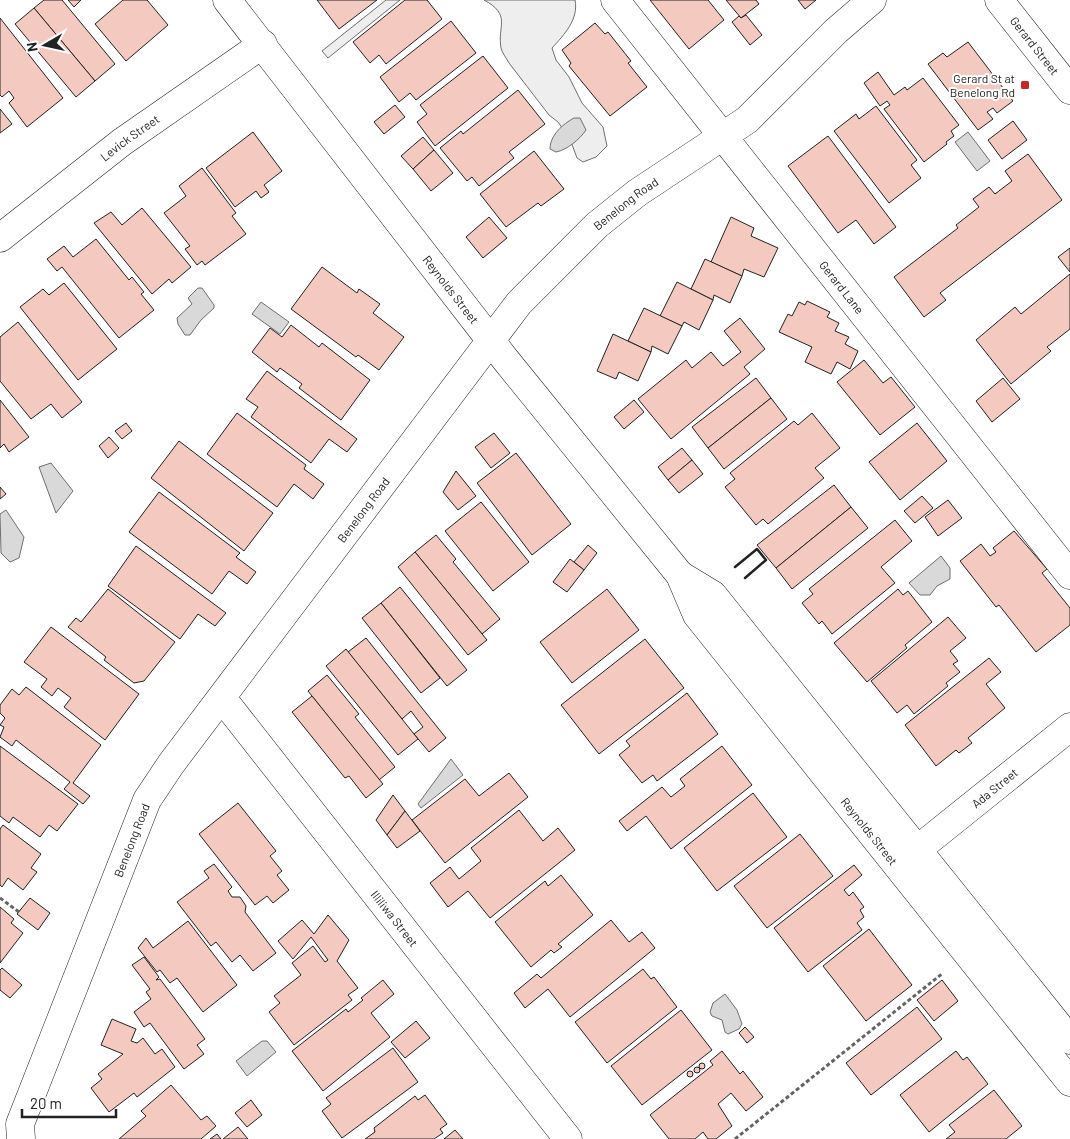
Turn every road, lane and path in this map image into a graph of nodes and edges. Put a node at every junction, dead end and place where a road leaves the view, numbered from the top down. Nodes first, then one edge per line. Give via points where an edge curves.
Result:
1 (227, 0) edge
2 (615, 0) edge
3 (872, 0) edge
4 (999, 0) edge
5 (263, 44) junction
6 (1070, 90) edge
7 (724, 136) junction
8 (0, 238) edge
9 (491, 340) junction
10 (680, 575) junction
11 (1070, 575) edge
12 (222, 698) junction
13 (1070, 727) edge
14 (918, 849) junction
15 (0, 898) edge
16 (19, 912) dead end
17 (943, 973) dead end
18 (1070, 1040) edge
19 (1070, 1082) edge
20 (0, 1130) edge
21 (7, 1139) edge
22 (21, 1139) edge
23 (568, 1139) edge
24 (735, 1139) edge

1 - 5 street, Reynolds Street
2 - 7 street, Gerard Lane
3 - 7 street, Benelong Road via 836,31 747,120
4 - 6 street, Gerard Street
5 - 8 street, Levick Street via 122,142
5 - 9 street, Reynolds Street
7 - 9 street, Benelong Road via 637,192 597,225 519,303
7 - 11 street, Gerard Lane
9 - 10 street, Reynolds Street
9 - 12 street, Benelong Road
10 - 14 street, Reynolds Street via 713,595
10 - 19 street, Reynolds Street via 697,615
12 - 22 street, Benelong Road via 147,800 20,1124
12 - 23 street, Illiliwa Street
13 - 14 street, Ada Street
14 - 18 street, Reynolds Street
15 - 16 path
17 - 24 path
20 - 21 street

